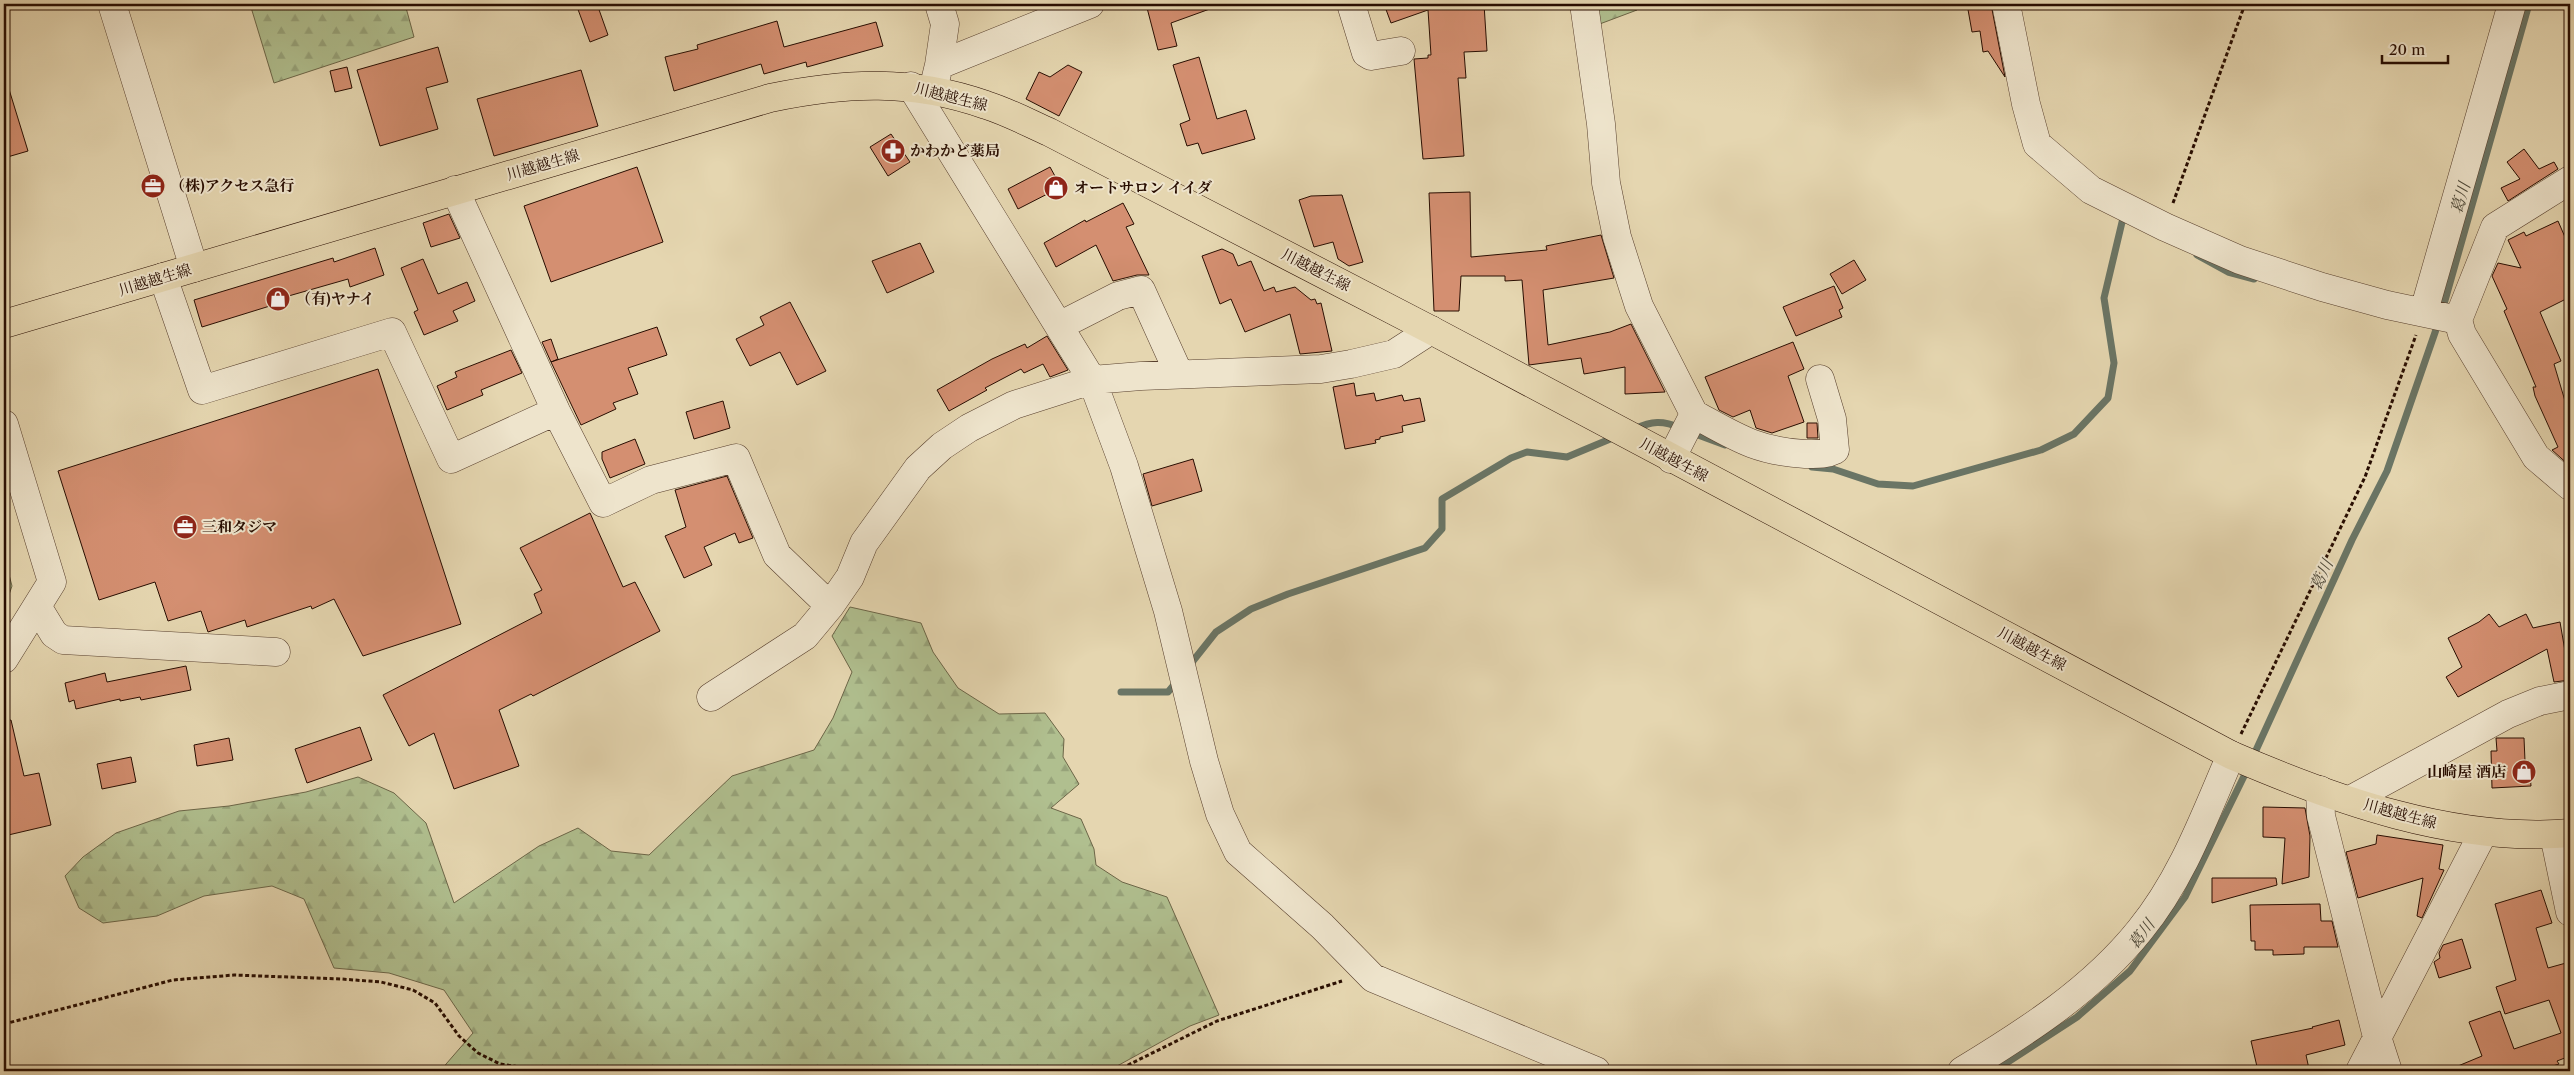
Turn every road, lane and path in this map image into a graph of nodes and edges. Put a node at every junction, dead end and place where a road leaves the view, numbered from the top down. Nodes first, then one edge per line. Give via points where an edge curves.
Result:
1 (112, 4) edge
2 (939, 4) edge
3 (1090, 4) edge
4 (1351, 4) edge
5 (1584, 4) edge
6 (2006, 4) edge
7 (2245, 4) edge
8 (2512, 4) edge
9 (1402, 52) dead end
10 (927, 80) junction
11 (2570, 180) edge
12 (455, 190) junction
13 (2164, 227) junction
14 (194, 268) junction
15 (163, 277) junction
16 (2424, 311) junction
17 (2458, 320) junction
18 (4, 324) edge
19 (1059, 326) junction
20 (1431, 330) junction
21 (1179, 374) junction
22 (1820, 379) dead end
23 (1092, 380) junction
24 (556, 411) junction
25 (1694, 414) junction
26 (4, 424) edge
27 (1671, 458) junction
28 (2570, 486) edge
29 (37, 606) junction
30 (830, 606) junction
31 (276, 652) dead end
32 (4, 659) edge
33 (2570, 695) edge
34 (711, 698) dead end
35 (2242, 759) junction
36 (2320, 790) junction
37 (2350, 800) junction
38 (2483, 833) junction
39 (2562, 834) edge
40 (2570, 912) edge
41 (1373, 978) junction
42 (4, 1024) edge
43 (2377, 1037) junction
44 (546, 1071) edge
45 (1116, 1071) edge
46 (1596, 1071) edge
47 (1962, 1071) edge
48 (2360, 1071) edge
49 (2388, 1071) edge

1 - 14 street
2 - 10 street via 944,24
3 - 10 street
4 - 9 street via 1366,53 1371,56
5 - 25 street via 1602,124 1606,183 1617,237 1639,306
6 - 13 street via 2037,144 2091,190
7 - 13 path
8 - 16 street
10 - 12 main road, 川越越生線 via 817,88 770,98
10 - 19 street
10 - 20 main road, 川越越生線 via 1050,132
11 - 17 street via 2495,227
12 - 14 main road, 川越越生線
12 - 24 street
13 - 16 street via 2240,260 2313,284 2387,305
14 - 15 main road, 川越越生線
15 - 18 main road, 川越越生線
15 - 24 street via 202,390 392,332 451,459
16 - 17 street
16 - 35 path via 2364,477
17 - 28 street via 2462,334 2536,457
19 - 21 street via 1118,296 1141,290
19 - 23 street
20 - 21 street via 1394,354 1351,364 1321,369
20 - 27 main road, 川越越生線
21 - 23 street
22 - 25 street via 1832,419 1835,450 1826,454 1776,452 1753,445
23 - 30 street via 1014,405 942,446 918,468 864,543 850,576
23 - 41 street via 1124,466 1168,611 1220,814 1238,852 1322,926
24 - 30 street via 603,503 651,480 736,458 777,556
25 - 27 street
26 - 29 street via 52,582
27 - 35 main road, 川越越生線
29 - 31 street via 54,634 63,640
29 - 32 street
30 - 34 street via 805,636
33 - 37 street via 2540,701 2508,714
35 - 36 main road, 川越越生線
35 - 47 street via 2178,872 2140,930 2089,984 2019,1036
36 - 37 main road, 川越越生線
36 - 43 street via 2321,816
37 - 38 main road, 川越越生線 via 2450,828
38 - 39 main road, 川越越生線
38 - 43 street
39 - 40 street
41 - 45 path via 1338,981 1217,1021
41 - 46 street
42 - 44 path via 173,980 234,975 381,982 413,990 435,1003 458,1036 500,1064
43 - 48 street
43 - 49 street

